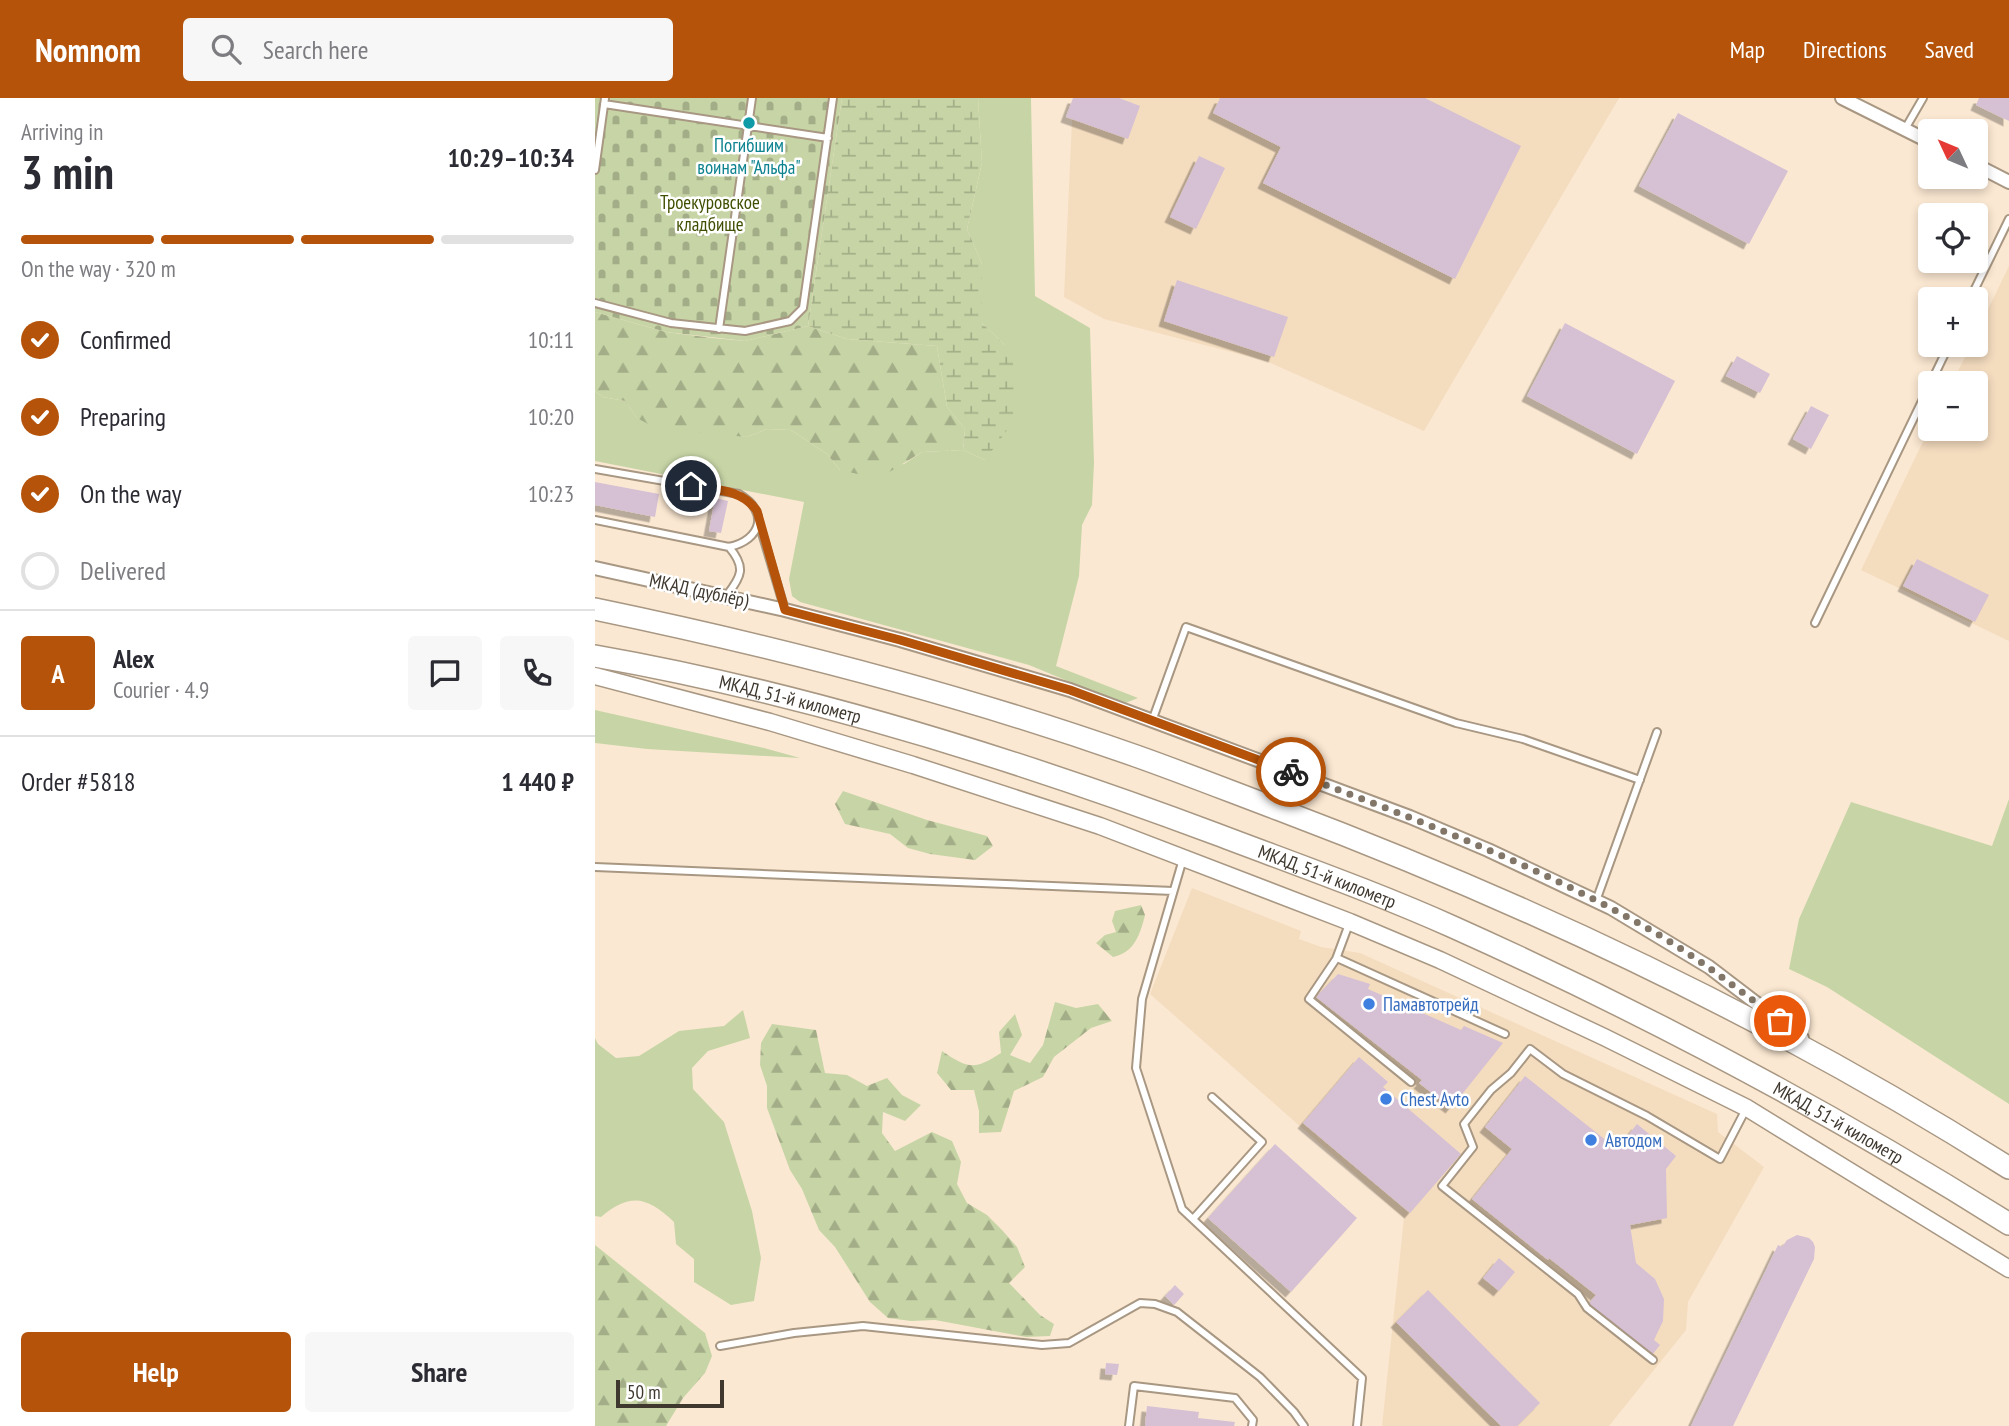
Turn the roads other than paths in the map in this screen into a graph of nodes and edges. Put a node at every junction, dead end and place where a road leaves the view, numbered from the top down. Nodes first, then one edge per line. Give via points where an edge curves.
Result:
1 (752, 98) edge
2 (834, 98) edge
3 (1842, 98) edge
4 (1923, 98) edge
5 (605, 101) edge
6 (747, 125) junction
7 (1905, 129) junction
8 (1918, 136) edge
9 (828, 138) junction
10 (595, 170) edge
11 (1988, 171) edge
12 (2009, 182) edge
13 (2009, 219) edge
14 (1976, 287) edge
15 (595, 303) edge
16 (719, 329) junction
17 (1943, 357) edge
18 (595, 469) edge
19 (595, 520) edge
20 (759, 523) junction
21 (729, 547) junction
22 (595, 568) edge
23 (727, 595) junction
24 (595, 609) edge
25 (785, 610) junction
26 (1815, 623) dead end
27 (595, 656) edge
28 (595, 676) edge
29 (1152, 721) junction
30 (1657, 733) dead end
31 (1640, 780) junction
32 (1183, 858) junction
33 (595, 867) edge
34 (1173, 891) junction
35 (1596, 901) junction
36 (1350, 922) junction
37 (1337, 958) junction
38 (1505, 1034) dead end
39 (1835, 1064) junction
40 (1411, 1082) dead end
41 (1212, 1097) dead end
42 (1747, 1108) junction
43 (2009, 1168) edge
44 (1193, 1219) junction
45 (2009, 1224) edge
46 (2009, 1269) edge
47 (720, 1346) dead end
48 (1653, 1360) dead end
49 (1129, 1426) edge
50 (1252, 1426) edge
51 (1304, 1426) edge
52 (1357, 1426) edge

1 - 6 lane
2 - 9 lane
3 - 7 street
4 - 7 lane
5 - 6 lane
5 - 10 lane
6 - 9 lane
6 - 16 lane
7 - 8 street
9 - 16 lane via 803,308 790,321 745,331
11 - 12 street
13 - 14 lane
15 - 16 lane via 671,323
17 - 26 lane
18 - 20 lane via 739,494 750,500
19 - 21 lane
20 - 21 lane via 752,537
20 - 25 lane
21 - 23 lane via 739,559 741,571
22 - 23 street, МКАД (дублёр)
23 - 25 street, МКАД (дублёр)
24 - 39 highway via 721,635 888,679 1137,756 1390,852 1637,961
25 - 29 street, МКАД (дублёр) via 1070,690
27 - 45 highway, МКАД, 51-й километр via 879,721 1120,798 1377,895 1619,1006 1787,1092
28 - 32 street via 913,765
29 - 31 lane via 1186,627 1456,723 1523,739
29 - 35 street, МКАД (дублёр) via 1410,817
30 - 31 lane
31 - 35 lane
32 - 34 lane
32 - 36 street
33 - 34 lane
34 - 44 lane via 1142,999 1136,1068 1182,1209
35 - 39 street, МКАД (дублёр) via 1709,967
36 - 37 lane
36 - 42 street via 1592,1031
37 - 38 lane
37 - 40 lane via 1309,999
39 - 43 highway
41 - 44 lane via 1262,1142
42 - 46 street
42 - 48 lane via 1720,1159 1563,1074 1530,1049 1464,1124 1473,1147 1442,1186
44 - 52 lane via 1362,1378
47 - 51 lane via 863,1326 1042,1345 1069,1343 1140,1303 1155,1304 1177,1312 1260,1377
49 - 50 lane via 1134,1386 1235,1398 1253,1420

